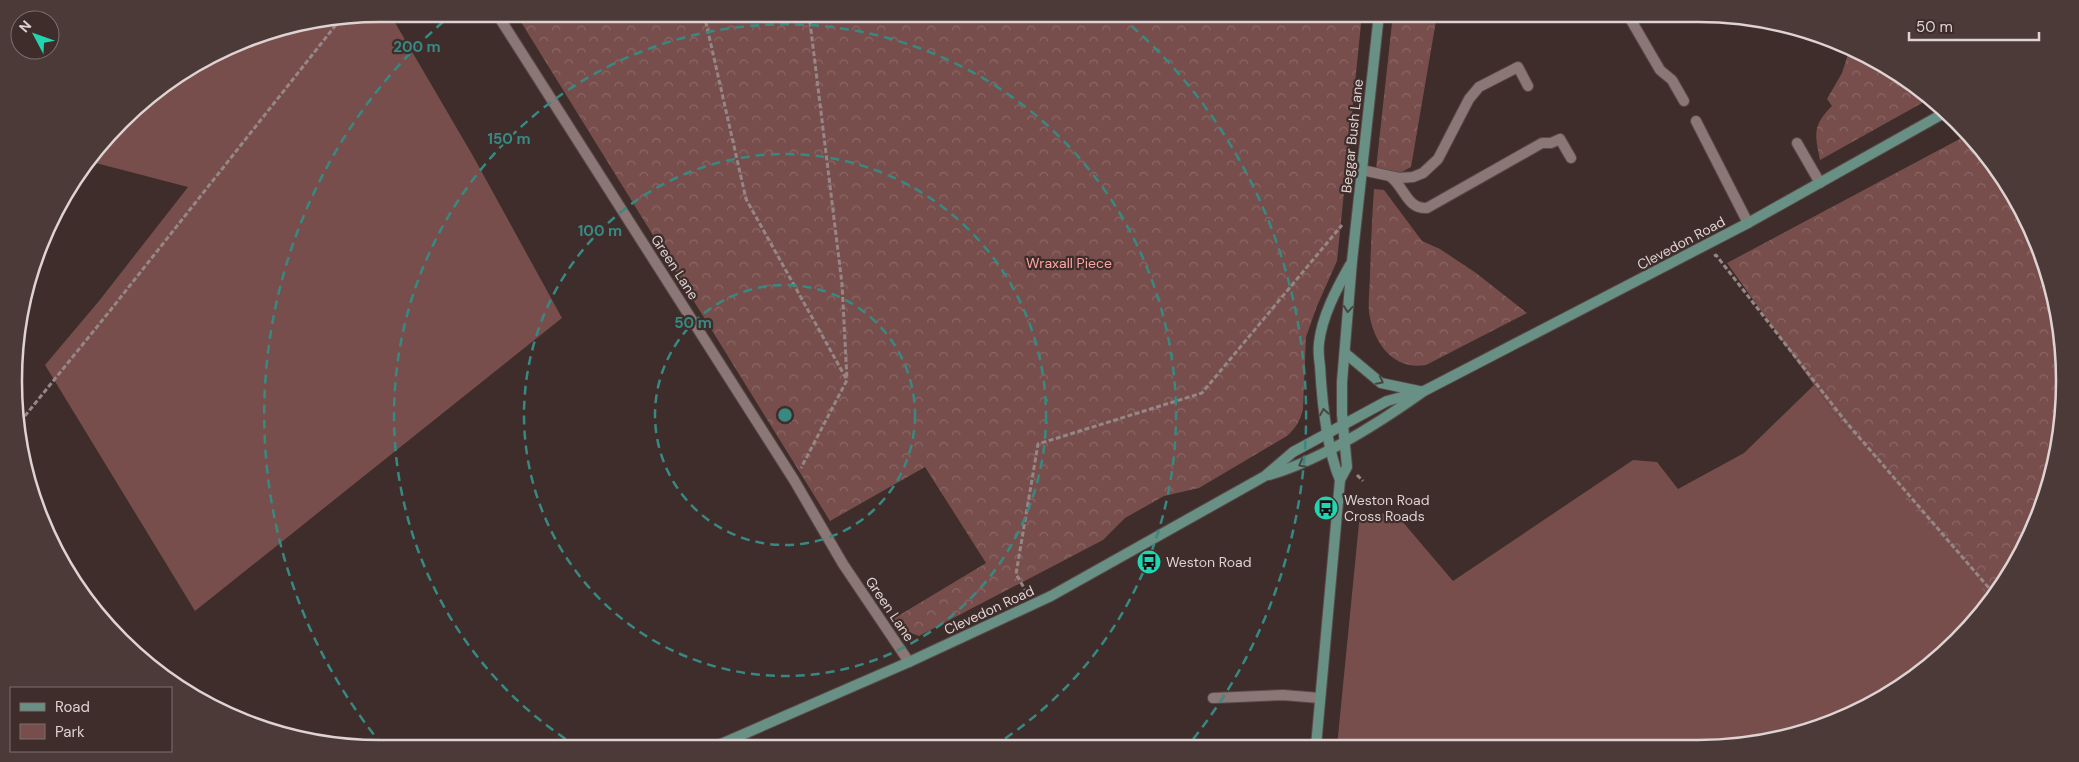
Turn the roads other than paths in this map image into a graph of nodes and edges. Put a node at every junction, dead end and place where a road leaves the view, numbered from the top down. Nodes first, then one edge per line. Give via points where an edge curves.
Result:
1 (502, 22) edge
2 (1378, 22) edge
3 (1632, 22) edge
4 (1528, 86) dead end
5 (1684, 101) dead end
6 (1939, 116) edge
7 (1696, 121) dead end
8 (1798, 144) dead end
9 (1571, 158) dead end
10 (1362, 170) junction
11 (1390, 176) junction
12 (1820, 183) junction
13 (1748, 223) junction
14 (1352, 261) junction
15 (1345, 353) junction
16 (1424, 391) junction
17 (1343, 425) junction
18 (1328, 433) junction
19 (1344, 441) junction
20 (1331, 448) junction
21 (1265, 476) junction
22 (1340, 480) junction
23 (909, 662) junction
24 (1213, 698) dead end
25 (1320, 698) junction
26 (732, 740) edge
27 (1316, 740) edge

1 - 23 street, Green Lane via 794,480 843,564
2 - 10 main road, Beggar Bush Lane
3 - 5 street via 1660,70 1672,80
4 - 11 street via 1518,67 1484,84 1469,99 1438,159 1423,173 1413,177
6 - 12 main road, Clevedon Road
7 - 13 street
8 - 12 street
9 - 11 street via 1560,139 1542,143 1427,208 1414,205
10 - 11 street
10 - 14 main road, Beggar Bush Lane
12 - 13 main road, Clevedon Road
13 - 16 main road, Clevedon Road
14 -> 15 main road, Beggar Bush Lane
18 -> 14 main road, Beggar Bush Lane via 1318,344 1326,315
15 -> 16 main road via 1381,383
15 - 17 main road, Beggar Bush Lane
16 - 17 main road, Clevedon Road via 1387,401
16 - 19 main road, Clevedon Road
17 - 18 main road, Clevedon Road
17 - 19 main road
18 - 20 main road
18 - 21 main road, Clevedon Road via 1293,452
19 - 20 main road, Clevedon Road
19 - 22 main road via 1347,467
20 -> 21 main road, Clevedon Road via 1296,468
20 - 22 main road
21 - 23 main road, Clevedon Road via 1034,604
22 - 25 main road
23 - 26 main road, Clevedon Road
24 - 25 street
25 - 27 main road

